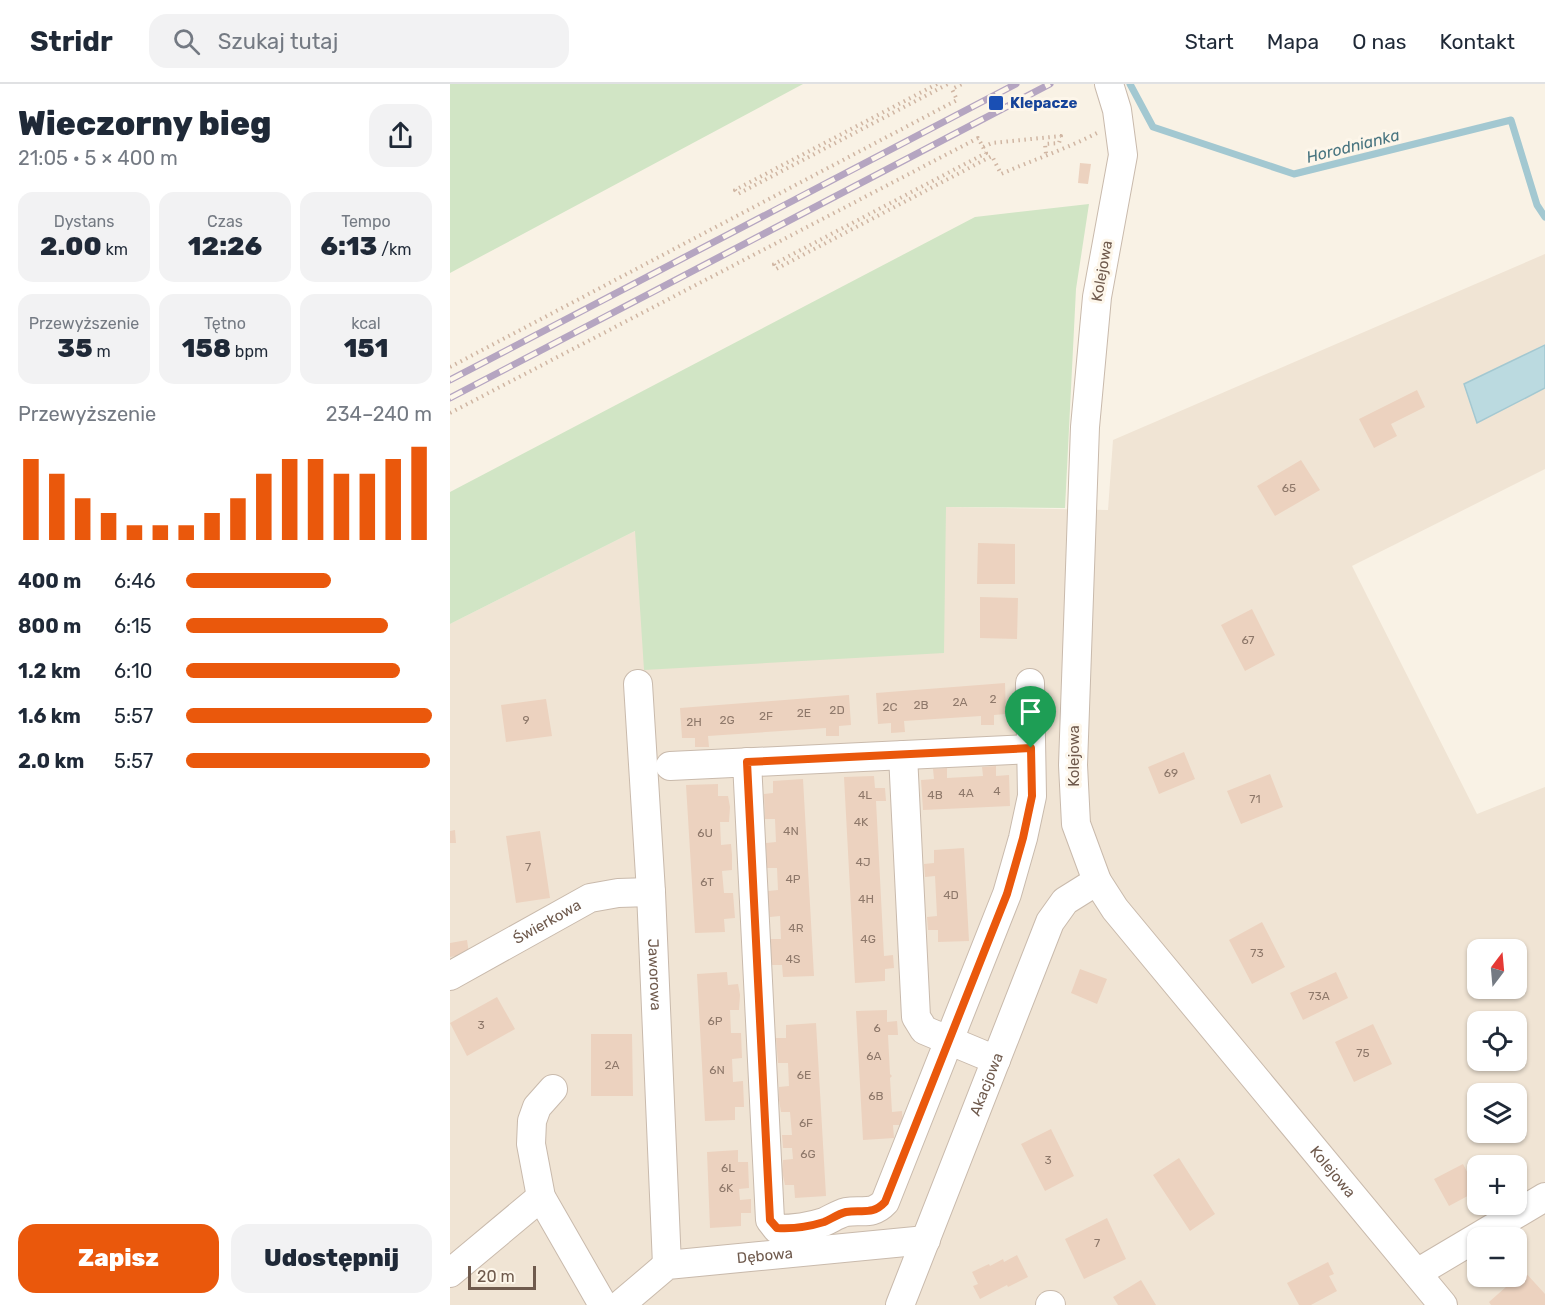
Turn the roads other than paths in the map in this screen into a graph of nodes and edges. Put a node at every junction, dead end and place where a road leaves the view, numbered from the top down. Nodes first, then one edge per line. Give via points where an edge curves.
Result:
1 (1109, 84) edge
2 (1030, 683) dead end
3 (638, 684) dead end
4 (1031, 748) junction
5 (903, 755) junction
6 (747, 762) junction
7 (670, 766) dead end
8 (1097, 880) junction
9 (651, 892) junction
10 (450, 976) edge
11 (949, 1041) junction
12 (996, 1060) junction
13 (553, 1089) dead end
14 (541, 1197) junction
15 (1545, 1197) edge
16 (926, 1240) junction
17 (667, 1265) junction
18 (450, 1273) edge
19 (1417, 1273) junction
20 (603, 1305) edge
21 (620, 1305) edge
22 (900, 1305) edge
23 (1443, 1305) edge

1 - 8 street, Kolejowa via 1123,155 1097,297 1085,427 1073,765 1076,824
2 - 4 street
3 - 9 street, Jaworowa
4 - 5 street
4 - 11 street via 1032,796 1023,838 1007,894
5 - 6 street
5 - 11 street via 916,1017 924,1030
6 - 7 street
6 - 11 street via 770,1220 777,1228 793,1229 845,1212 879,1209
8 - 12 street, Akacjowa via 1065,901 1050,922
8 - 19 street, Kolejowa via 1114,909
9 - 10 street, Świerkowa via 590,898
9 - 17 street, Jaworowa
11 - 12 street
12 - 16 street, Akacjowa
13 - 14 street via 537,1107 532,1121 531,1144
14 - 18 street
14 - 20 street
15 - 19 street
16 - 17 street, Dębowa
16 - 22 street, Akacjowa
17 - 21 street
19 - 23 street, Kolejowa

